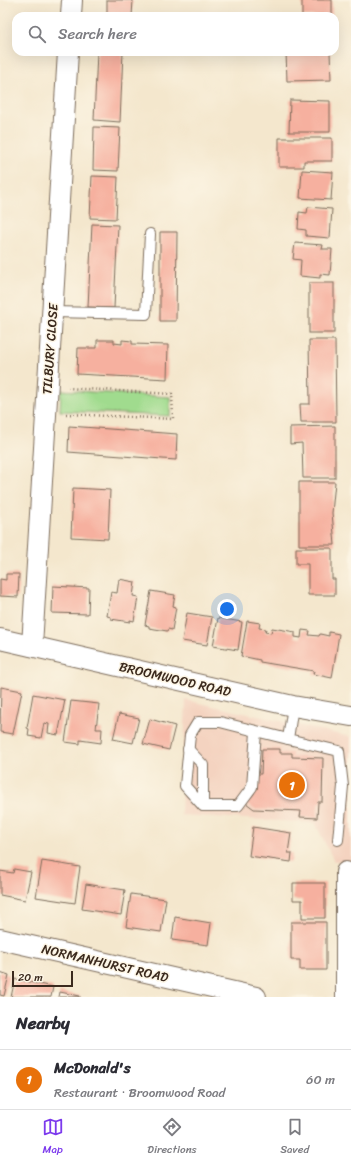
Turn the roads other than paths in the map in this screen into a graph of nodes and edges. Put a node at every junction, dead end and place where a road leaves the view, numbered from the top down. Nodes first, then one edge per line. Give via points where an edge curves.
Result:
1 (72, 0) edge
2 (71, 12) edge
3 (68, 56) edge
4 (150, 234) dead end
5 (52, 312) junction
6 (0, 639) edge
7 (32, 646) junction
8 (293, 706) junction
9 (351, 716) edge
10 (256, 732) junction
11 (288, 740) junction
12 (188, 749) junction
13 (203, 806) junction
14 (338, 840) dead end
15 (346, 872) dead end
16 (0, 939) edge
17 (256, 997) edge
18 (346, 997) edge

1 - 2 street
3 - 5 street, TILBURY CLOSE
4 - 5 lane via 146,314
5 - 7 street, TILBURY CLOSE
6 - 7 street, BROOMWOOD ROAD
7 - 8 street, BROOMWOOD ROAD
8 - 9 street, BROOMWOOD ROAD
8 - 11 lane
10 - 11 lane
10 - 12 lane via 220,722 198,722 190,735
10 - 13 lane via 252,787 238,806
11 - 14 lane via 339,751 343,786
12 - 13 lane via 203,764
12 - 13 lane via 185,786
15 - 18 street
16 - 17 street, NORMANHURST ROAD

